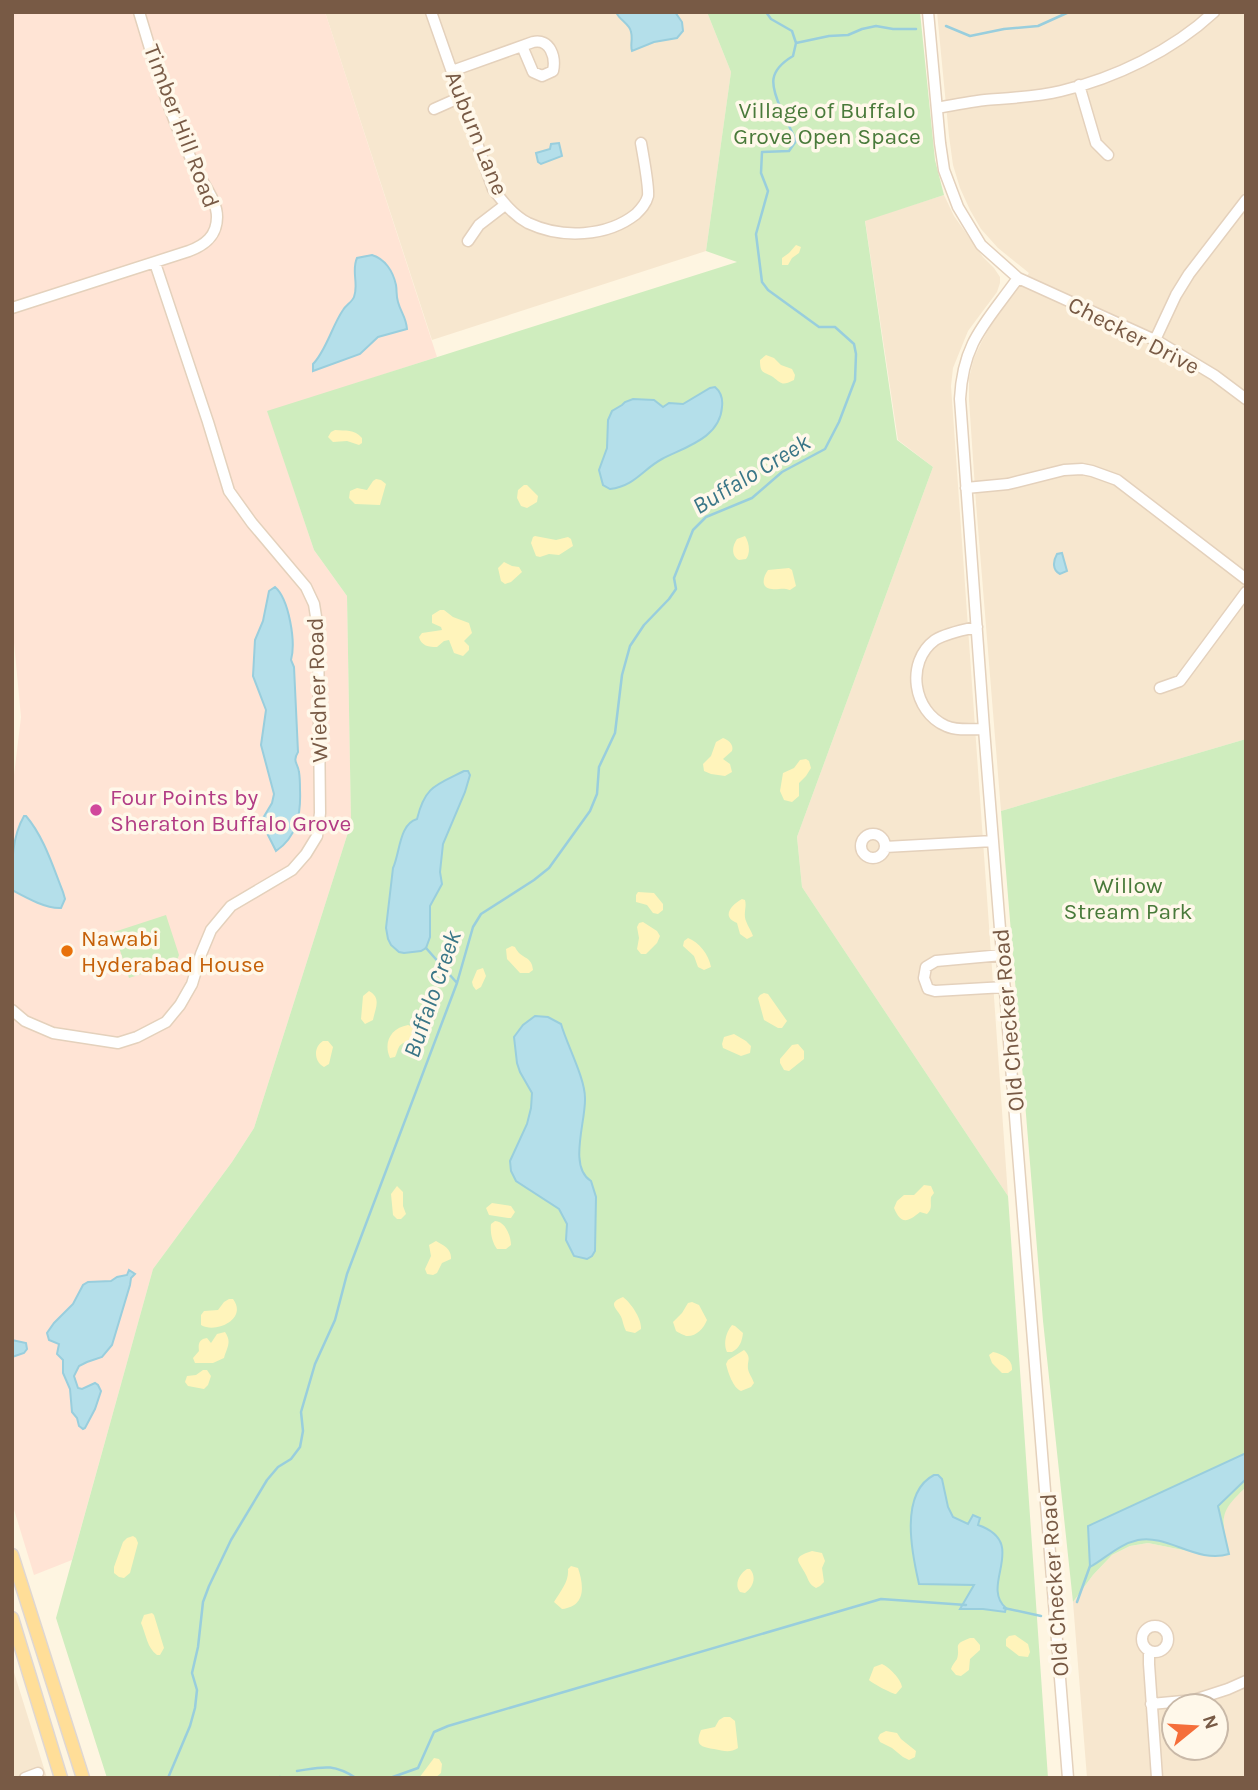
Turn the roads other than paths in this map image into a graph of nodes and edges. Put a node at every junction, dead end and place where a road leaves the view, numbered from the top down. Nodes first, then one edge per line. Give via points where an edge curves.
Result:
1 (139, 12) edge
2 (431, 12) edge
3 (928, 12) edge
4 (1214, 12) edge
5 (522, 46) dead end
6 (452, 71) junction
7 (1079, 85) junction
8 (461, 97) junction
9 (937, 108) junction
10 (434, 109) dead end
11 (641, 143) dead end
12 (1108, 155) dead end
13 (1246, 200) edge
14 (505, 205) junction
15 (468, 241) dead end
16 (155, 263) junction
17 (1018, 278) junction
18 (12, 308) edge
19 (1155, 340) junction
20 (1246, 400) edge
21 (965, 488) junction
22 (1246, 579) edge
23 (1246, 592) edge
24 (977, 627) junction
25 (1160, 688) dead end
26 (984, 729) junction
27 (993, 841) junction
28 (885, 847) dead end
29 (1002, 955) junction
30 (1005, 987) junction
31 (12, 1010) edge
32 (25, 1021) junction
33 (12, 1024) edge
34 (12, 1555) edge
35 (12, 1618) edge
36 (1149, 1651) dead end
37 (1246, 1681) edge
38 (1151, 1704) junction
39 (38, 1773) dead end
40 (25, 1778) edge
41 (61, 1778) edge
42 (83, 1778) edge
43 (1068, 1778) edge
44 (1157, 1778) edge

1 - 16 street, Timber Hill Road via 169,108 218,219 203,246
2 - 6 street, Auburn Lane
3 - 9 street, Checker Drive
4 - 7 street via 1140,62
5 - 6 street
6 - 8 street, Auburn Lane
7 - 9 street via 1034,96
7 - 12 street via 1096,143
8 - 10 street
8 - 14 street, Auburn Lane via 494,189
9 - 17 street, Checker Drive via 944,170 958,207 981,245
11 - 14 street, Auburn Lane via 648,195 643,208 625,222 603,231 573,234 528,222
13 - 19 street via 1189,274
14 - 15 street via 479,225
16 - 18 street, Timber Hill Road
16 - 32 street, Wiedner Road via 229,491 306,587 314,604 318,628 317,836 292,870 232,906 211,930 192,983 166,1022 118,1043 53,1033
17 - 19 street, Checker Drive
17 - 21 street, Old Checker Road via 973,341 961,376
19 - 20 street, Checker Drive
21 - 22 street via 1008,484 1064,470 1092,471 1117,480
21 - 24 street, Old Checker Road
23 - 25 street via 1180,681
24 - 26 street, Old Checker Road
24 - 26 street via 936,640 925,650 915,680 934,719 948,727
26 - 27 street, Old Checker Road
27 - 28 street
27 - 29 street, Old Checker Road
29 - 30 street, Old Checker Road
29 - 30 street via 936,961 925,969 925,981 928,989 935,991
30 - 43 street, Old Checker Road
31 - 32 street
32 - 33 street
34 - 42 main road
35 - 41 main road
36 - 38 street
37 - 38 street via 1194,1700
38 - 44 street
39 - 40 street

